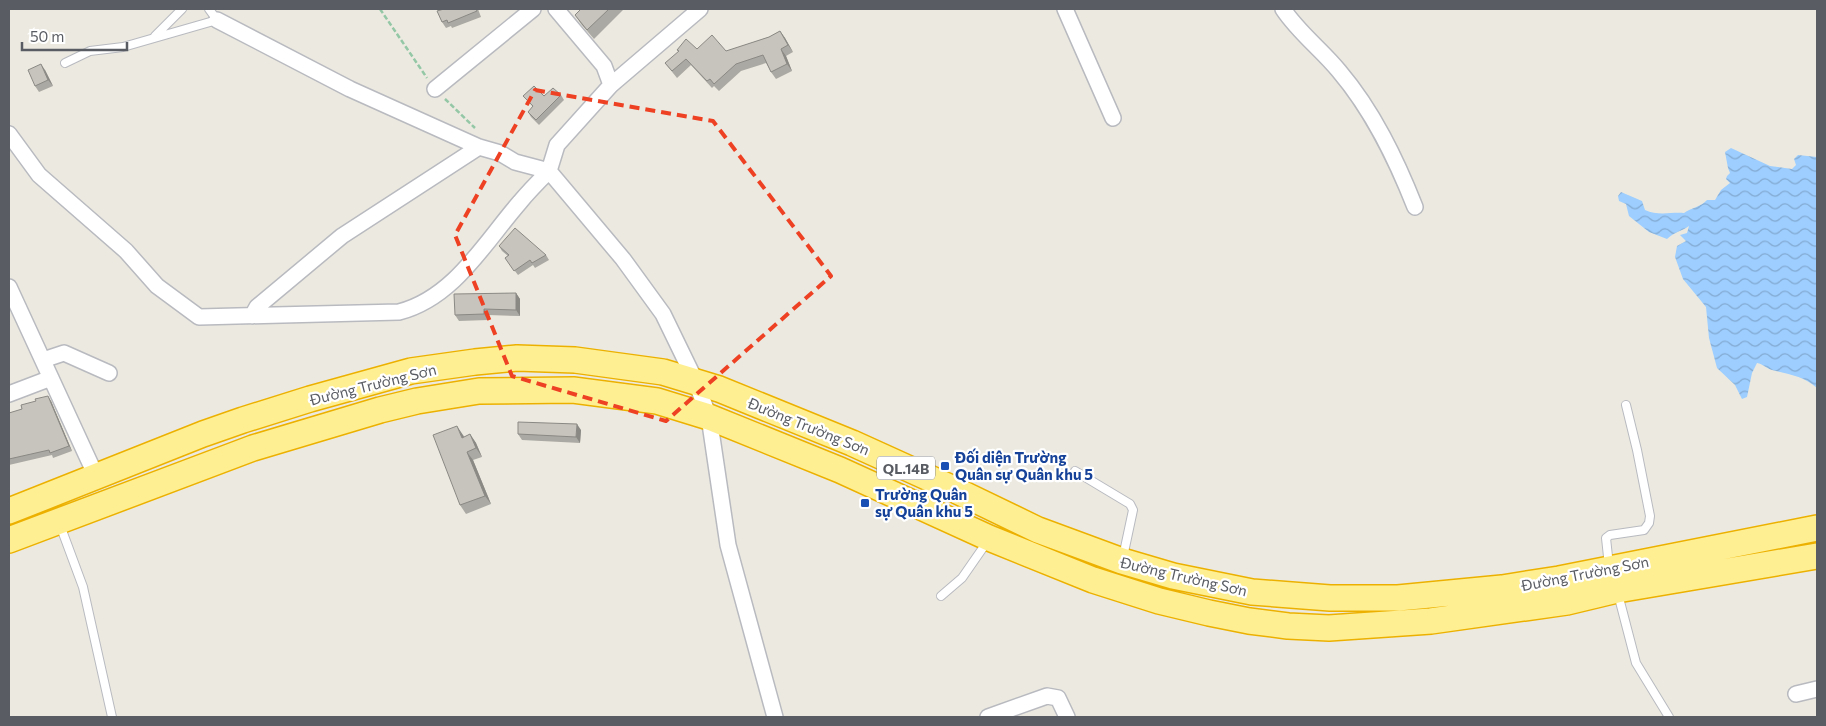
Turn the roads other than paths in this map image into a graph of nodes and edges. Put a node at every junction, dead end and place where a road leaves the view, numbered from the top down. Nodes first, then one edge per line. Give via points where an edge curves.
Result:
1 (182, 9) edge
2 (533, 9) edge
3 (556, 9) edge
4 (700, 9) edge
5 (1065, 9) edge
6 (1283, 9) edge
7 (213, 14) edge
8 (155, 36) junction
9 (65, 63) dead end
10 (611, 85) junction
11 (435, 89) dead end
12 (1113, 118) dead end
13 (9, 134) edge
14 (478, 147) junction
15 (549, 171) junction
16 (1415, 207) dead end
17 (9, 287) edge
18 (252, 316) junction
19 (43, 360) junction
20 (109, 373) dead end
21 (51, 378) junction
22 (696, 382) junction
23 (9, 394) edge
24 (1626, 405) dead end
25 (709, 417) junction
26 (1075, 471) dead end
27 (96, 476) junction
28 (9, 512) edge
29 (59, 521) junction
30 (1817, 528) edge
31 (989, 538) junction
32 (9, 540) edge
33 (1817, 556) edge
34 (1122, 561) junction
35 (1613, 580) junction
36 (941, 596) dead end
37 (1817, 690) edge
38 (1796, 694) dead end
39 (112, 717) edge
40 (775, 717) edge
41 (988, 717) edge
42 (1067, 717) edge
43 (1670, 717) edge

1 - 8 lane
2 - 11 street
3 - 10 street via 604,66
4 - 10 street
5 - 12 street
6 - 16 street via 1364,103 1400,170
7 - 8 lane
7 - 14 street via 350,89
8 - 9 lane via 123,47 90,51
10 - 15 street via 557,145
13 - 18 street via 39,174 126,251 157,286 199,317
14 - 15 street via 500,153 514,162
14 - 18 street via 342,236 257,307
15 - 18 street via 470,265 438,292 410,309 399,312
15 - 22 street via 623,259 663,314
17 - 19 street
19 - 20 street via 64,353
19 - 21 street
21 - 23 street
21 - 27 street
22 - 25 street
22 - 27 highway, Đường Trường Sơn / QL.14B via 663,372 575,360 517,358 436,368 373,381 243,420
22 - 34 highway, Đường Trường Sơn / QL.14B via 852,443 1038,530
24 - 35 lane via 1650,523 1644,530 1610,534 1606,538
25 - 29 highway, Đường Trường Sơn / QL.14B via 657,401 573,390 494,390 417,400 253,448
25 - 31 highway, Đường Trường Sơn / QL.14B via 840,470
25 - 40 street via 728,545
26 - 34 lane via 1130,504 1134,510
27 - 28 highway, Đường Trường Sơn / QL.14B
29 - 32 highway, Đường Trường Sơn / QL.14B
29 - 39 lane via 83,587
30 - 35 highway, Đường Trường Sơn / QL.14B
31 - 35 highway, Đường Trường Sơn / QL.14B via 1093,580 1159,601 1233,618 1288,626 1362,627 1567,602
31 - 36 lane via 962,578
33 - 35 highway, Đường Trường Sơn / QL.14B
34 - 35 highway, Đường Trường Sơn / QL.14B via 1173,576 1252,592 1330,598 1398,598 1521,585
35 - 43 lane via 1636,663
37 - 38 street
41 - 42 street via 1047,696 1058,698

